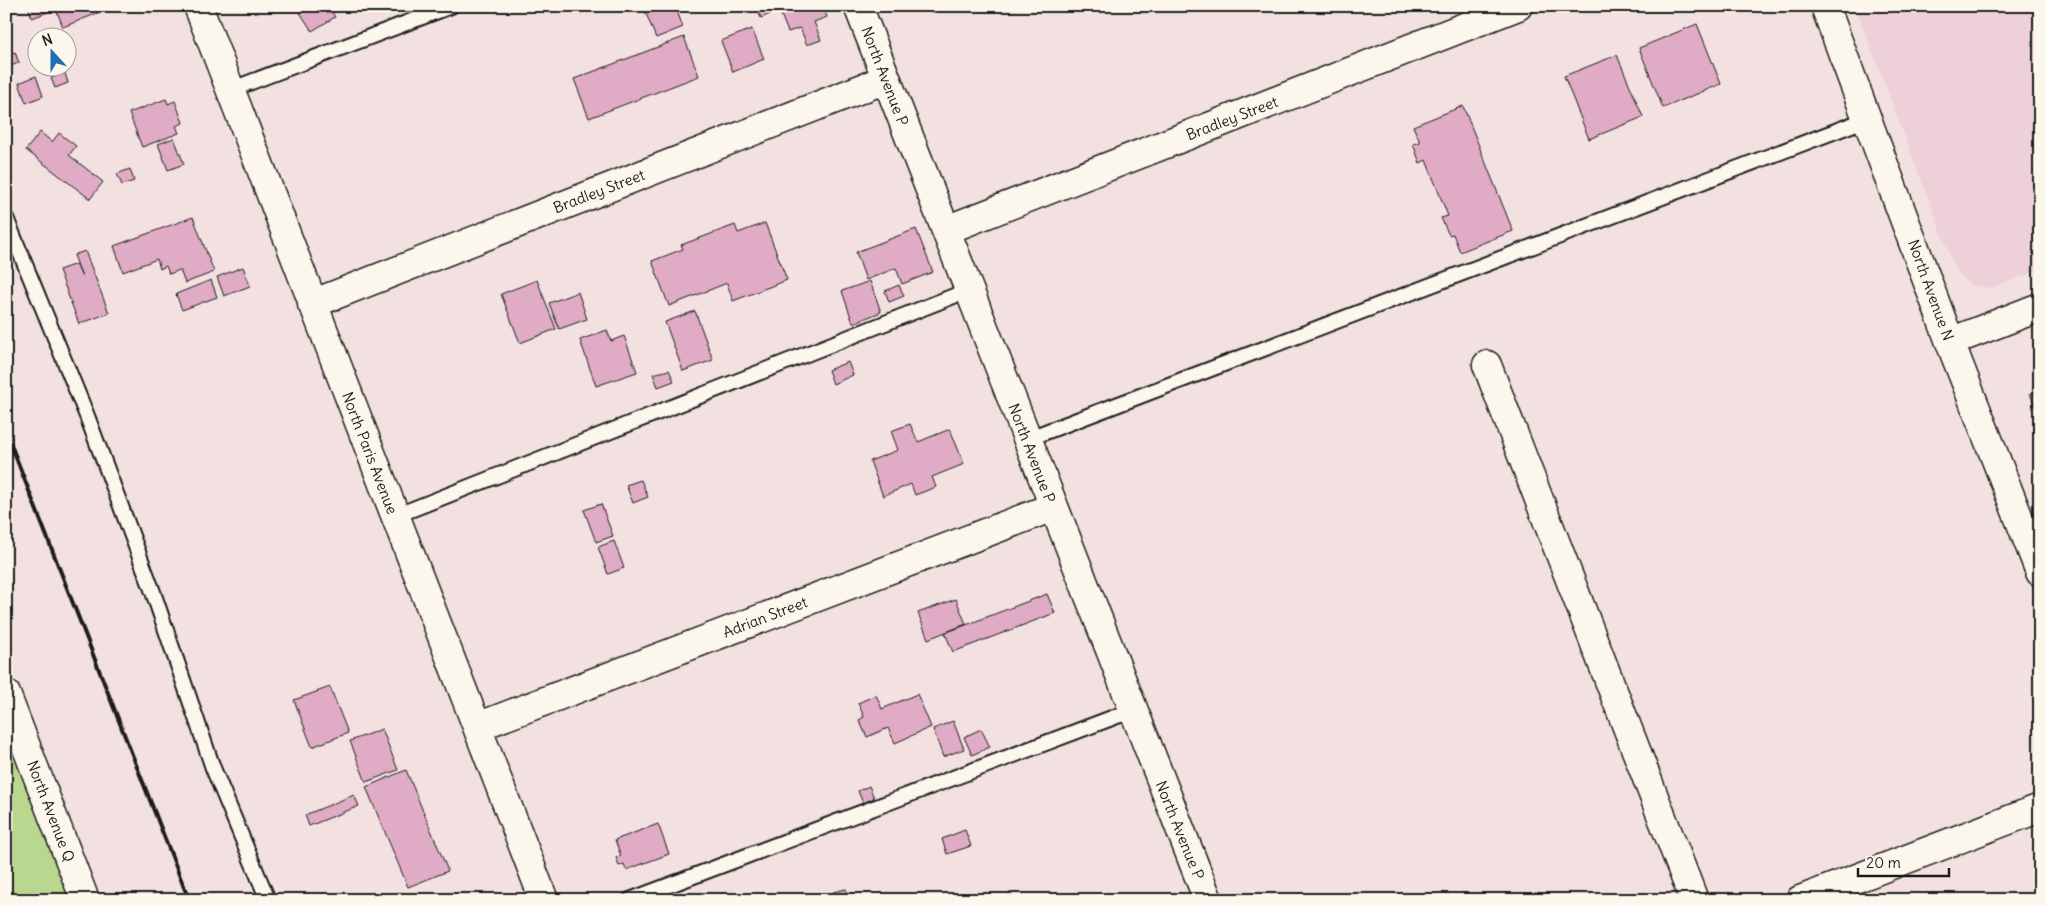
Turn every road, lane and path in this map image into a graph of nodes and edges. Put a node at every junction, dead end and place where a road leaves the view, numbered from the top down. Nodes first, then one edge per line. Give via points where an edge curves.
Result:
1 (198, 6) edge
2 (451, 6) edge
3 (858, 6) edge
4 (1518, 6) edge
5 (1825, 6) edge
6 (886, 79) junction
7 (230, 90) junction
8 (1867, 119) junction
9 (6, 218) edge
10 (946, 230) junction
11 (969, 290) junction
12 (312, 304) junction
13 (2040, 307) edge
14 (1950, 342) junction
15 (1487, 365) dead end
16 (1027, 439) junction
17 (1053, 507) junction
18 (395, 516) junction
19 (2038, 560) edge
20 (6, 694) edge
21 (1133, 710) junction
22 (477, 727) junction
23 (2040, 808) edge
24 (85, 900) edge
25 (268, 900) edge
26 (544, 900) edge
27 (630, 900) edge
28 (1208, 900) edge
29 (1694, 900) edge
30 (1800, 900) edge

1 - 7 street, North Paris Avenue
2 - 7 lane
3 - 6 street, North Avenue P
4 - 10 street, Bradley Street
5 - 8 street, North Avenue N
6 - 10 street, North Avenue P
6 - 12 street, Bradley Street
7 - 12 street, North Paris Avenue
8 - 14 street, North Avenue N
8 - 16 lane
9 - 25 lane via 87,416 153,592 213,768
10 - 11 street, North Avenue P
11 - 16 street, North Avenue P
11 - 18 lane
12 - 18 street, North Paris Avenue
13 - 14 street
14 - 19 street, North Avenue N
15 - 29 street
16 - 17 street, North Avenue P
17 - 21 street, North Avenue P
17 - 22 street, Adrian Street
18 - 22 street, North Paris Avenue
20 - 24 street, North Avenue Q
21 - 27 lane
21 - 28 street, North Avenue P
22 - 26 street, North Paris Avenue
23 - 30 street

